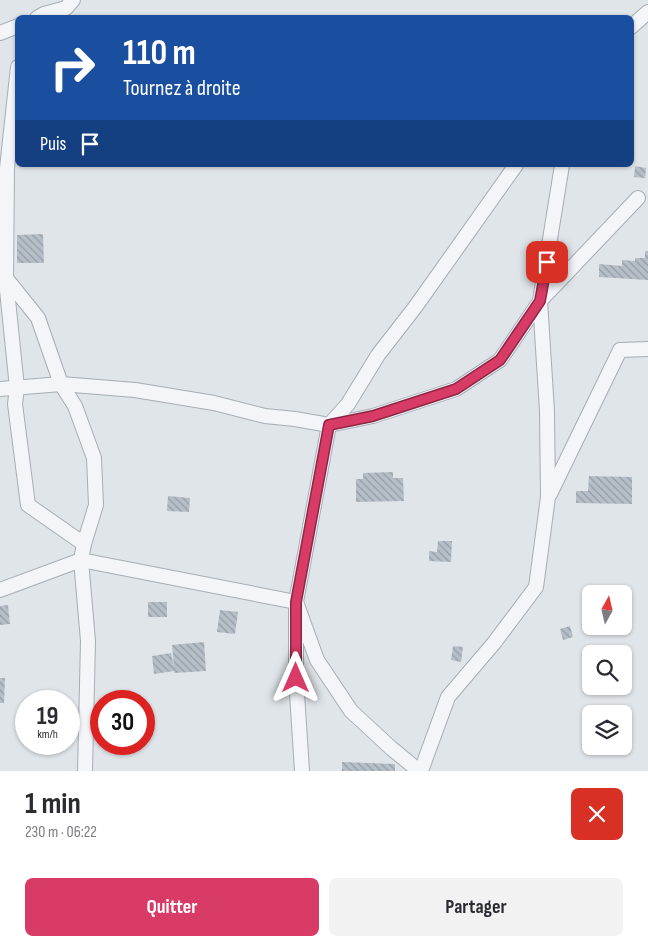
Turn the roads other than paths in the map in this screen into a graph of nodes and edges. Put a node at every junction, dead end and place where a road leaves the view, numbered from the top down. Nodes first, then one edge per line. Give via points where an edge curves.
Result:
1 (73, 0) edge
2 (648, 12) edge
3 (42, 15) edge
4 (634, 24) edge
5 (15, 27) edge
6 (0, 33) edge
7 (15, 95) edge
8 (515, 167) edge
9 (562, 167) edge
10 (638, 198) dead end
11 (0, 264) edge
12 (6, 280) junction
13 (540, 301) junction
14 (648, 349) edge
15 (61, 384) junction
16 (17, 388) junction
17 (0, 389) edge
18 (329, 425) junction
19 (548, 497) junction
20 (84, 544) junction
21 (81, 560) junction
22 (0, 590) edge
23 (296, 602) junction
24 (85, 771) edge
25 (302, 771) edge
26 (420, 771) edge

1 - 3 street via 66,8
2 - 4 street
5 - 6 street
7 - 12 street via 7,168
8 - 18 street via 378,355 348,404
9 - 13 street
10 - 13 street
11 - 12 street
12 - 15 street via 38,318
12 - 16 street
13 - 18 street via 500,360 456,389 373,416
13 - 19 street via 547,411
14 - 19 street via 620,350
15 - 16 street
15 - 18 street via 135,390 214,403 265,416
15 - 20 street via 75,406 94,458 96,505
16 - 17 street
16 - 20 street via 15,404 28,505
18 - 23 street
19 - 26 street via 536,587 448,697
20 - 21 street
21 - 22 street
21 - 23 street
21 - 24 street via 88,641
23 - 25 street via 296,678
23 - 26 street via 317,660 351,711

